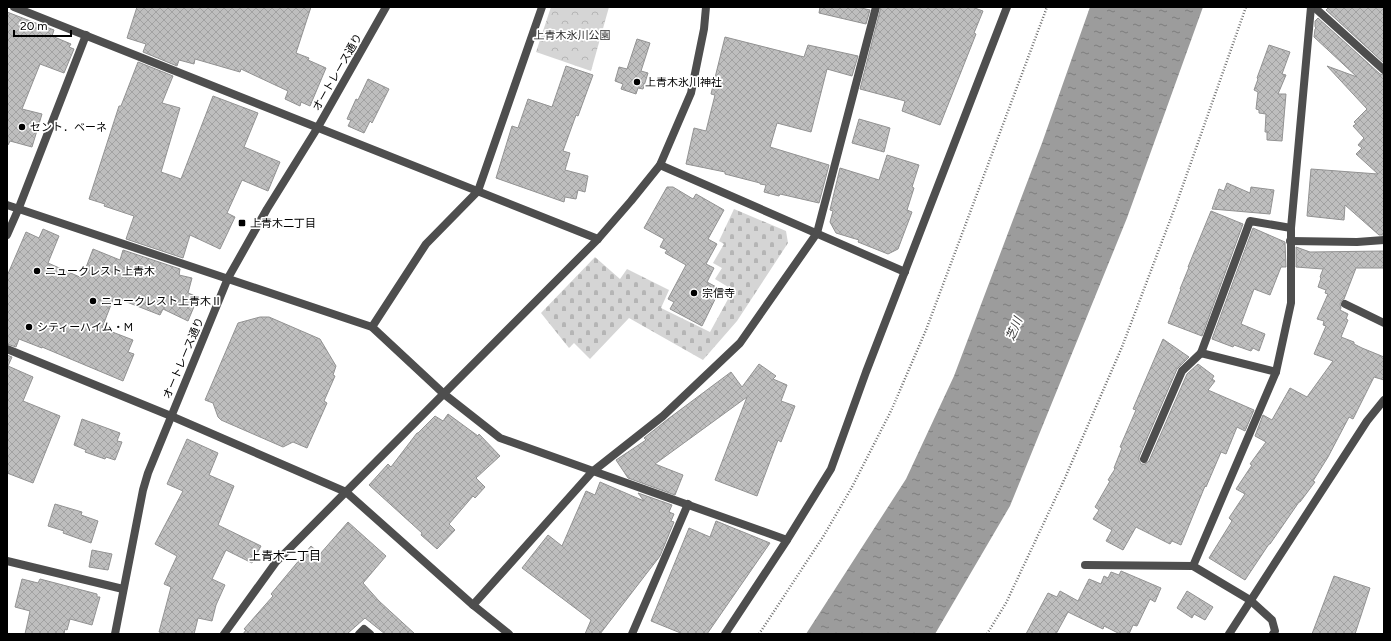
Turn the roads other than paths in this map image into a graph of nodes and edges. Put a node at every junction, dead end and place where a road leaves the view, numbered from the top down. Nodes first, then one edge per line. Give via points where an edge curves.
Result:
1 (16, 7) edge
2 (542, 7) edge
3 (706, 7) edge
4 (876, 7) edge
5 (1007, 7) edge
6 (1312, 7) edge
7 (384, 8) edge
8 (86, 35) junction
9 (1384, 70) edge
10 (318, 127) junction
11 (660, 165) junction
12 (478, 191) junction
13 (7, 205) edge
14 (18, 210) junction
15 (1291, 228) junction
16 (817, 233) junction
17 (7, 235) edge
18 (598, 239) junction
19 (1384, 240) edge
20 (1290, 241) junction
21 (905, 272) junction
22 (228, 278) junction
23 (1345, 304) dead end
24 (1384, 323) edge
25 (372, 327) junction
26 (7, 349) edge
27 (1201, 353) junction
28 (1276, 372) junction
29 (444, 394) junction
30 (1384, 400) edge
31 (171, 416) junction
32 (1144, 460) dead end
33 (592, 472) junction
34 (346, 492) junction
35 (688, 504) junction
36 (787, 540) junction
37 (7, 561) edge
38 (1085, 565) dead end
39 (1193, 566) junction
40 (123, 589) junction
41 (1250, 600) junction
42 (473, 604) junction
43 (115, 634) edge
44 (224, 634) edge
45 (359, 634) edge
46 (370, 634) edge
47 (509, 634) edge
48 (632, 634) edge
49 (725, 634) edge
50 (1229, 634) edge
51 (1273, 634) edge

1 - 8 street
2 - 12 street
3 - 11 street via 691,93
4 - 16 street
5 - 21 street
6 - 9 street
6 - 15 street
7 - 10 street, オートレース通り
8 - 10 street
8 - 14 street
10 - 12 street
10 - 22 street, オートレース通り
11 - 16 street
11 - 18 street
12 - 18 street
12 - 25 street via 426,244
13 - 14 street
14 - 17 street
14 - 22 street
15 - 20 street
15 - 27 street via 1250,221
16 - 21 street
16 - 33 street via 740,342 663,416
18 - 29 street
19 - 20 street
20 - 28 street via 1291,303
21 - 36 street via 831,469
22 - 25 street
22 - 31 street, オートレース通り
23 - 24 street
25 - 29 street
26 - 31 street
27 - 28 street
27 - 32 street via 1182,371
28 - 39 street
29 - 33 street via 500,438
29 - 34 street
30 - 41 street via 1367,421
31 - 34 street
31 - 40 street, オートレース通り via 143,490
33 - 35 street
33 - 42 street
34 - 42 street
34 - 44 street via 276,562
35 - 36 street
35 - 48 street
36 - 49 street
37 - 40 street
38 - 39 street
39 - 41 street
40 - 43 street, オートレース通り
41 - 50 street
41 - 51 street via 1272,620 1275,631
42 - 47 street
45 - 46 street via 364,629

